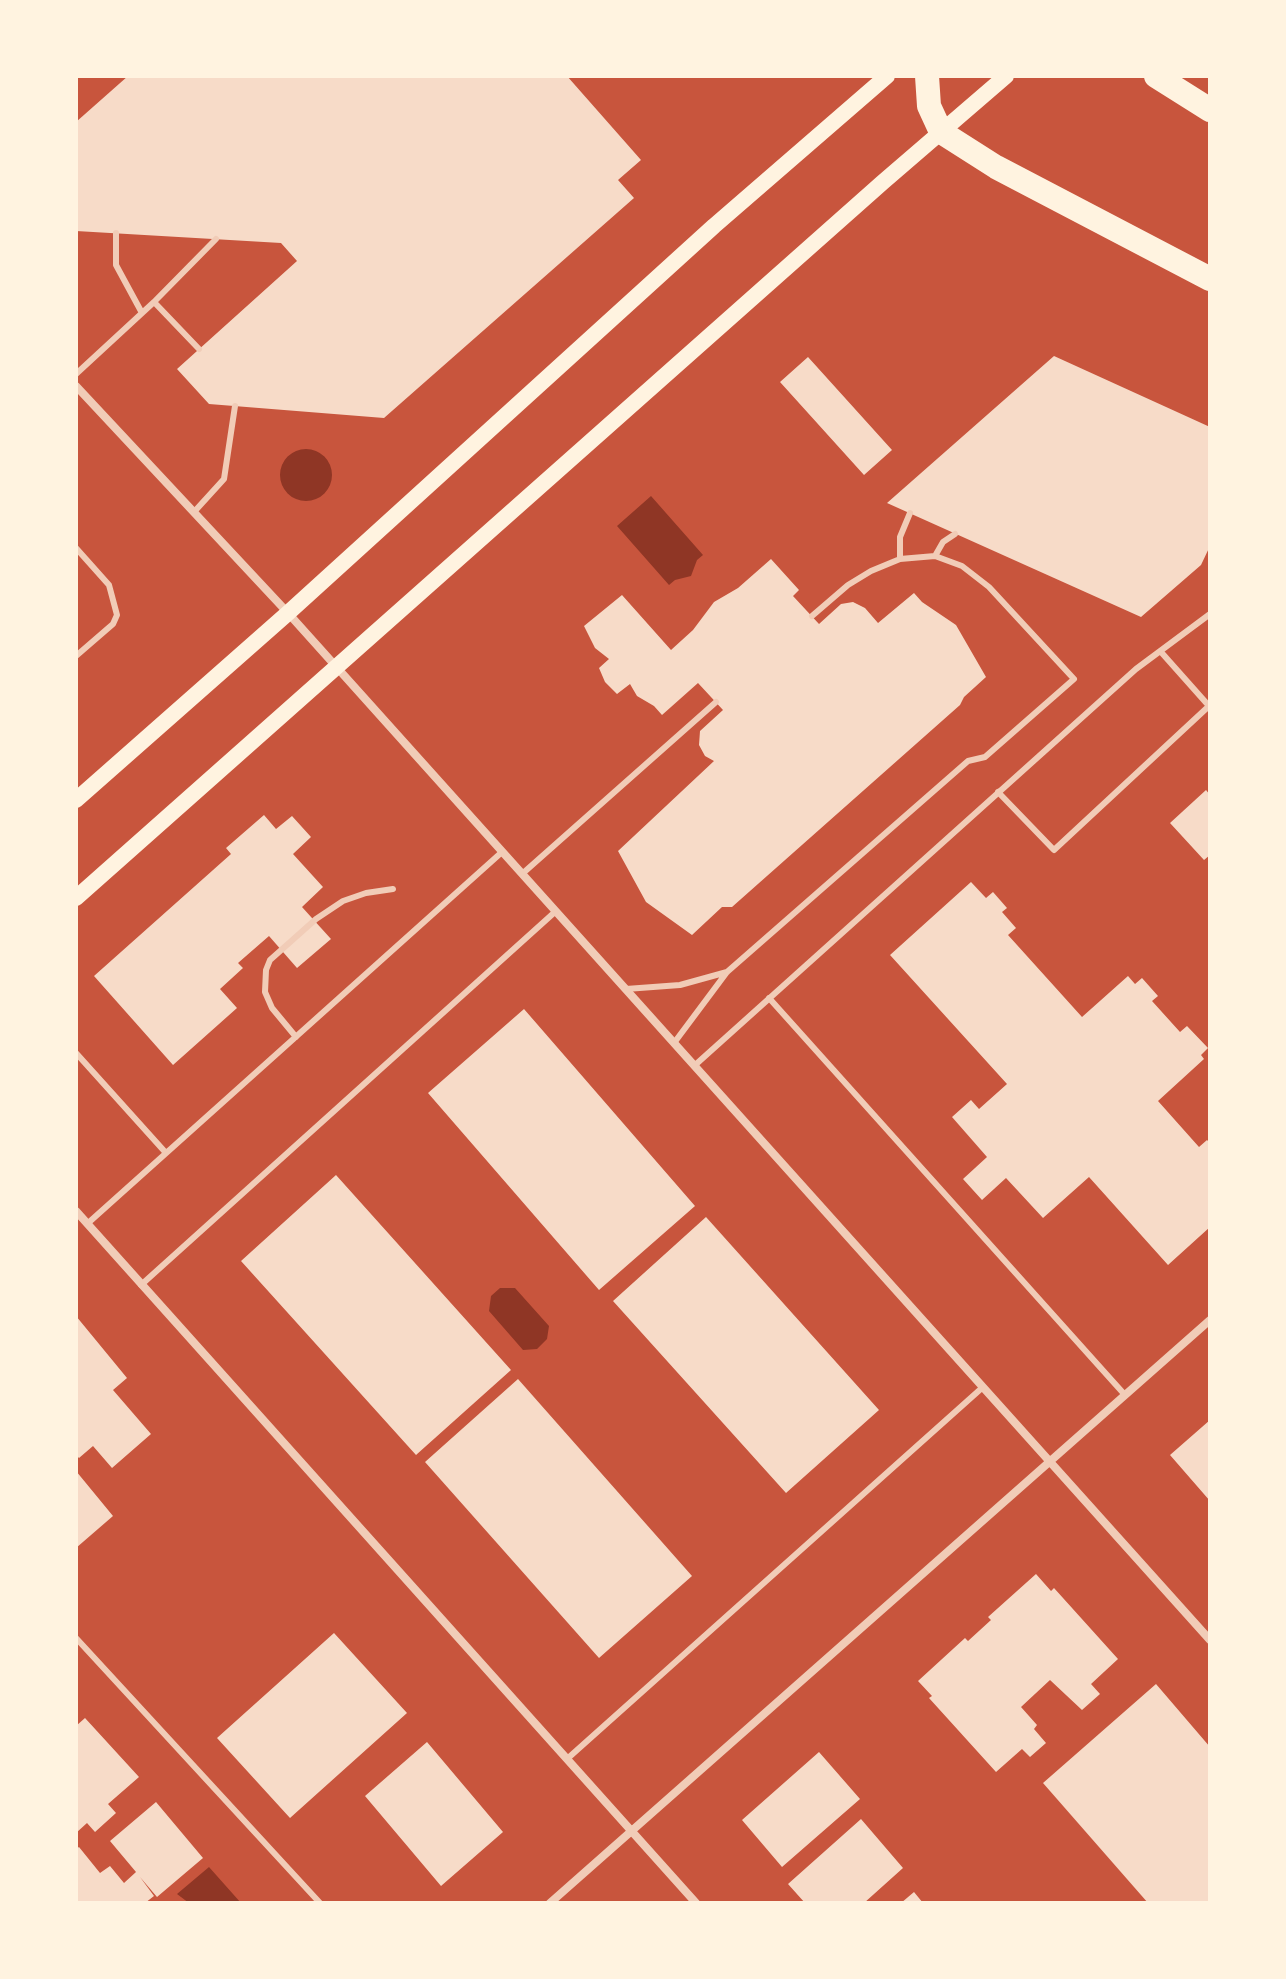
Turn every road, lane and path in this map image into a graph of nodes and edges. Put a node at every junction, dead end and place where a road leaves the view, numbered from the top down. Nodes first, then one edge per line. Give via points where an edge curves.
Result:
1 (887, 76) edge
2 (927, 76) edge
3 (1006, 76) edge
4 (1162, 80) edge
5 (1210, 110) edge
6 (941, 132) junction
7 (116, 233) dead end
8 (216, 239) dead end
9 (1210, 279) edge
10 (154, 302) junction
11 (142, 313) junction
12 (199, 349) dead end
13 (76, 374) edge
14 (76, 386) edge
15 (235, 406) dead end
16 (194, 512) junction
17 (910, 513) dead end
18 (955, 534) dead end
19 (76, 548) edge
20 (935, 556) junction
21 (900, 559) junction
22 (288, 613) junction
23 (1210, 614) edge
24 (812, 616) dead end
25 (1161, 652) junction
26 (76, 656) edge
27 (336, 667) junction
28 (716, 702) dead end
29 (998, 792) junction
30 (76, 800) edge
31 (502, 852) junction
32 (522, 874) junction
33 (393, 889) dead end
34 (76, 898) edge
35 (556, 911) junction
36 (727, 972) junction
37 (626, 989) junction
38 (769, 998) junction
39 (296, 1037) junction
40 (674, 1043) junction
41 (76, 1053) edge
42 (694, 1066) junction
43 (166, 1153) junction
44 (76, 1211) edge
45 (87, 1224) junction
46 (141, 1285) junction
47 (1210, 1320) edge
48 (983, 1387) junction
49 (1125, 1395) junction
50 (1049, 1461) junction
51 (76, 1638) edge
52 (1210, 1640) edge
53 (567, 1759) junction
54 (631, 1831) junction
55 (320, 1903) edge
56 (550, 1903) edge
57 (696, 1903) edge

1 - 22 main road
2 - 6 highway via 929,106
3 - 6 main road
4 - 5 highway
6 - 9 highway via 996,167
6 - 27 main road
7 - 11 lane via 116,265
8 - 10 lane
10 - 11 lane
10 - 12 lane
11 - 13 lane
14 - 16 street
15 - 16 lane via 224,479
16 - 22 street
17 - 21 lane via 900,537
18 - 20 lane
19 - 26 lane via 109,585 117,615
20 - 21 lane
20 - 36 lane via 962,566 989,587 1074,679 985,757 968,761
21 - 24 lane via 848,585
22 - 27 street
22 - 30 main road
23 - 25 lane
25 - 29 lane
25 - 29 lane via 1209,706 1054,850
27 - 31 street
27 - 34 main road
28 - 32 lane
29 - 38 lane
31 - 32 street
31 - 39 lane
32 - 35 street
33 - 39 lane via 343,901 270,960 265,992
35 - 37 street
35 - 46 lane
36 - 37 lane via 680,985
36 - 40 lane
37 - 40 street
38 - 42 lane
38 - 49 lane
39 - 43 lane
40 - 42 street
41 - 43 lane
42 - 48 street
43 - 45 lane
44 - 45 street
45 - 46 street
46 - 53 street
47 - 49 street
48 - 50 street
48 - 53 lane
49 - 50 street
50 - 52 street
50 - 54 street
51 - 55 lane
53 - 54 street
54 - 56 street
54 - 57 street

